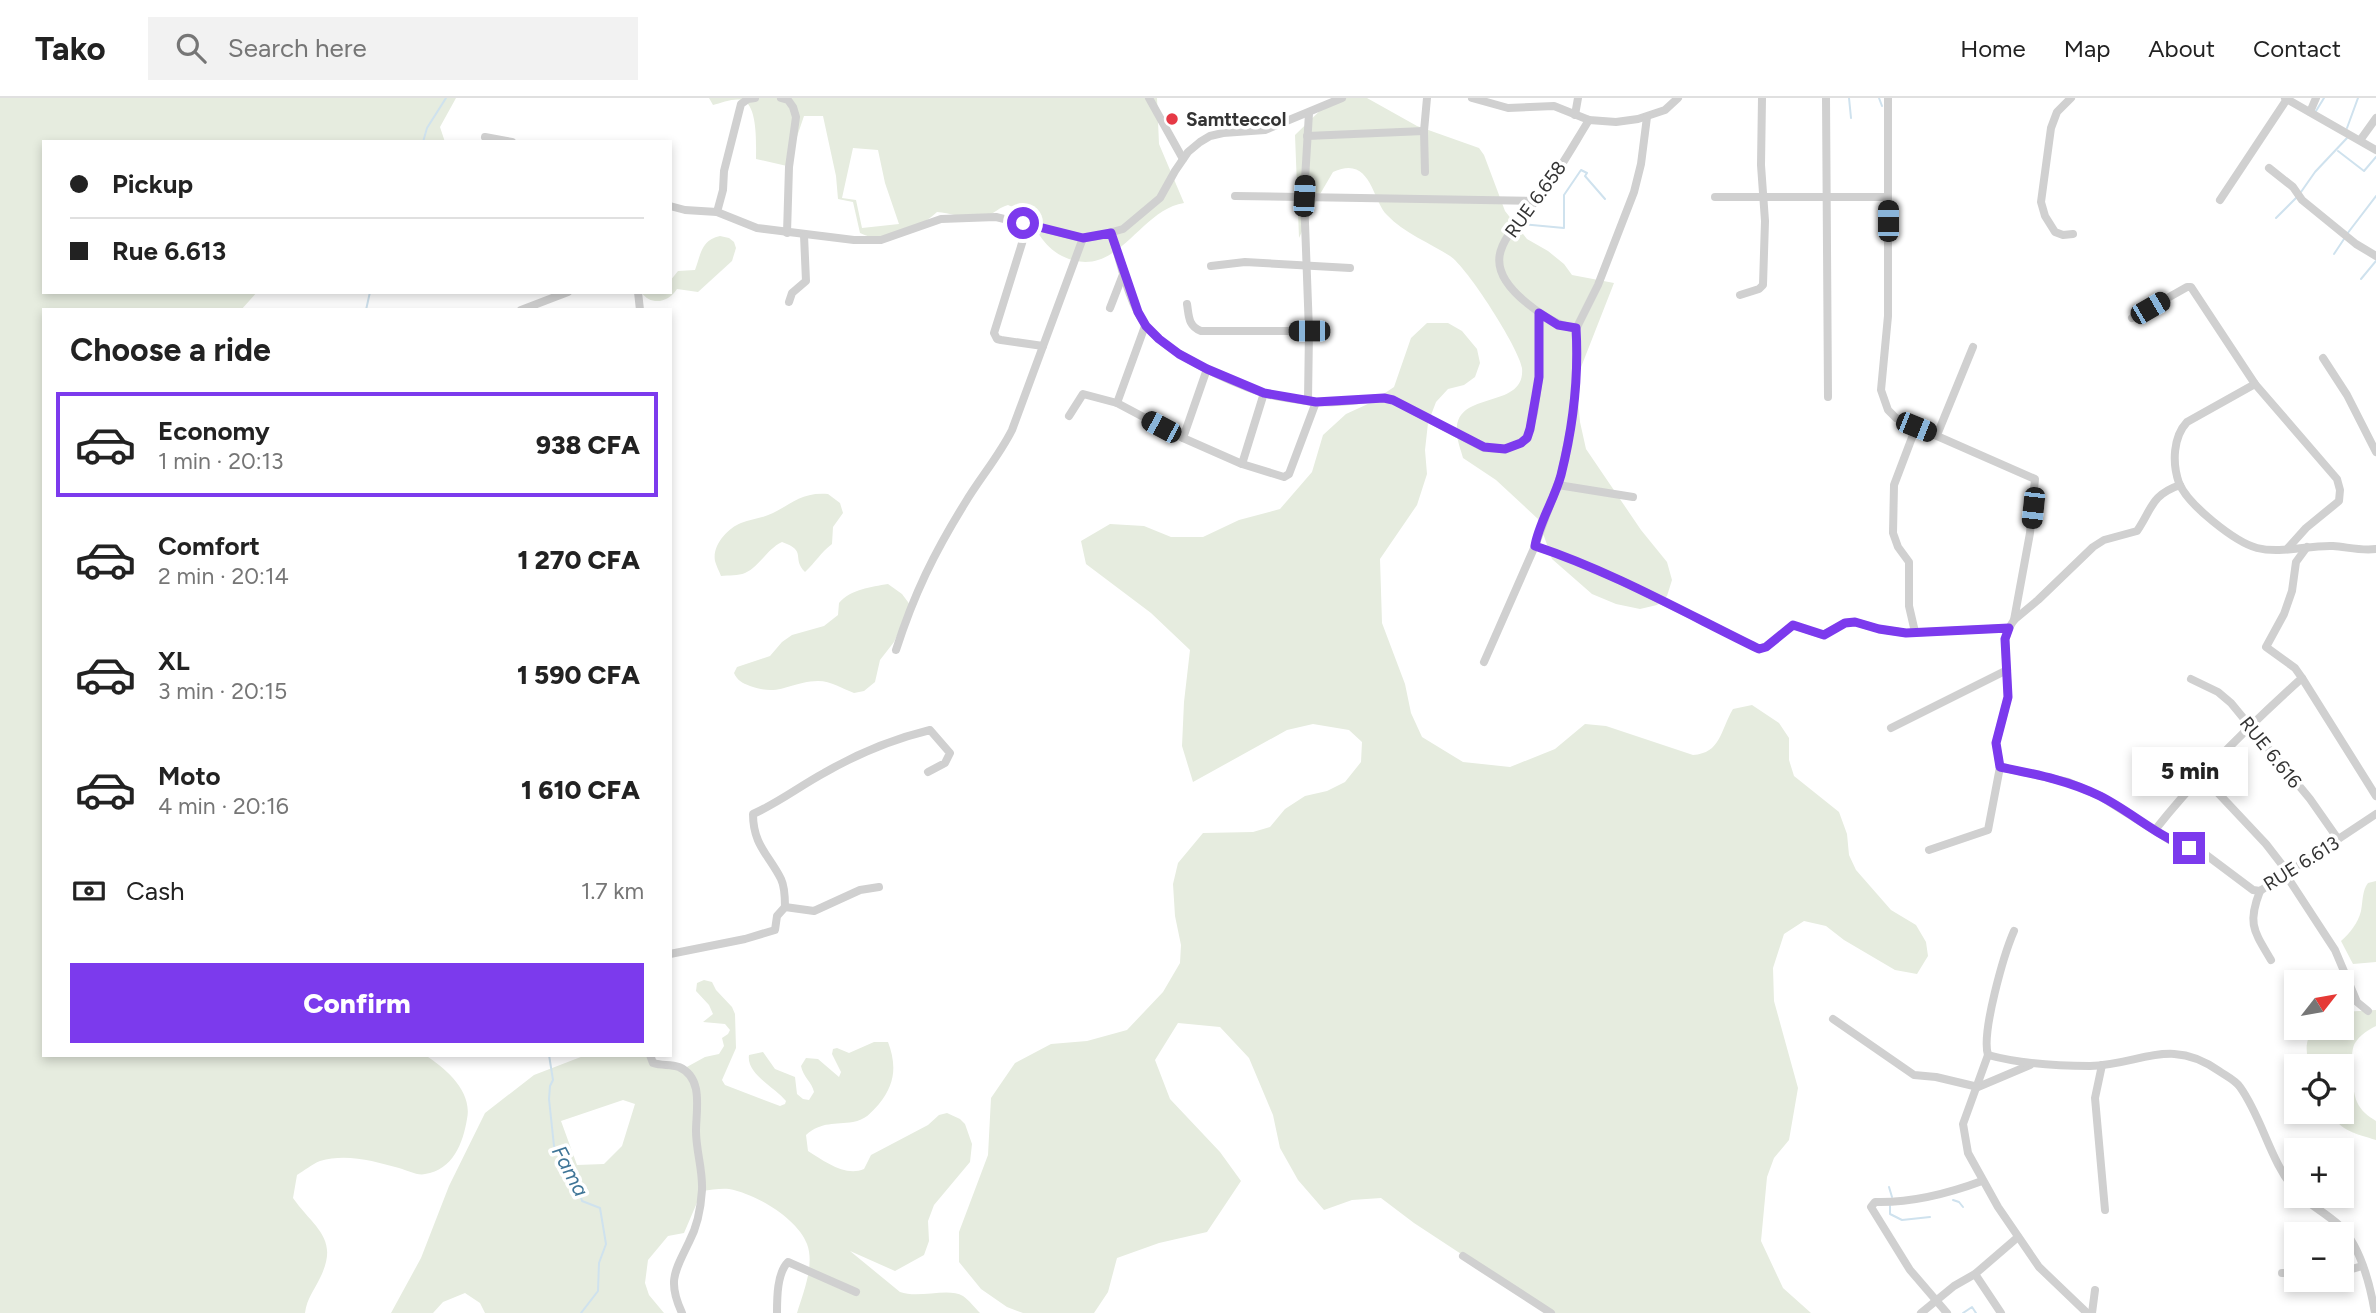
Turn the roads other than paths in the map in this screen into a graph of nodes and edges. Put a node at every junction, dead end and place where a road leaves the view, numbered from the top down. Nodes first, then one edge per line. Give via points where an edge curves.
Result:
1 (755, 98) edge
2 (781, 98) edge
3 (1149, 98) edge
4 (1342, 98) edge
5 (1427, 98) edge
6 (1472, 98) edge
7 (1578, 98) edge
8 (1678, 98) edge
9 (1762, 98) edge
10 (1826, 98) edge
11 (1888, 98) edge
12 (2071, 98) edge
13 (2286, 98) edge
14 (2316, 98) edge
15 (1328, 101) edge
16 (2310, 112) junction
17 (1309, 113) junction
18 (1575, 115) junction
19 (1647, 117) junction
20 (2376, 118) edge
21 (1589, 120) junction
22 (1424, 131) junction
23 (1307, 136) junction
24 (485, 137) dead end
25 (2361, 139) junction
26 (501, 140) edge
27 (2376, 150) edge
28 (1183, 159) junction
29 (2269, 168) dead end
30 (1425, 172) dead end
31 (1235, 195) dead end
32 (1304, 196) junction
33 (1715, 197) dead end
34 (1888, 197) junction
35 (1764, 198) junction
36 (1826, 198) junction
37 (2220, 200) dead end
38 (1535, 201) junction
39 (672, 207) edge
40 (717, 212) junction
41 (1028, 223) junction
42 (787, 233) junction
43 (1111, 233) junction
44 (2073, 234) dead end
45 (804, 235) junction
46 (1083, 238) junction
47 (2376, 256) edge
48 (1305, 265) junction
49 (1211, 266) dead end
50 (1350, 268) dead end
51 (1124, 272) junction
52 (563, 294) edge
53 (1740, 295) dead end
54 (789, 302) dead end
55 (1187, 304) dead end
56 (526, 308) edge
57 (1110, 308) dead end
58 (1539, 313) junction
59 (2132, 318) dead end
60 (1146, 326) junction
61 (1576, 328) junction
62 (1309, 331) junction
63 (1043, 346) junction
64 (1973, 347) dead end
65 (2323, 358) dead end
66 (1207, 369) junction
67 (2255, 384) junction
68 (1264, 393) junction
69 (1828, 397) dead end
70 (1312, 401) junction
71 (1117, 404) junction
72 (1069, 416) dead end
73 (1916, 427) junction
74 (1937, 436) junction
75 (1183, 438) junction
76 (2376, 452) edge
77 (1242, 464) junction
78 (1558, 485) junction
79 (2180, 485) junction
80 (1633, 497) dead end
81 (1535, 546) junction
82 (2307, 547) junction
83 (2288, 548) junction
84 (2376, 549) edge
85 (2012, 624) junction
86 (1915, 632) junction
87 (896, 650) dead end
88 (1484, 662) dead end
89 (2007, 670) junction
90 (2191, 679) dead end
91 (2301, 679) junction
92 (2251, 727) junction
93 (1891, 729) dead end
94 (2000, 767) junction
95 (928, 772) dead end
96 (2203, 776) junction
97 (2376, 796) edge
98 (2376, 814) edge
99 (2155, 830) junction
100 (2338, 839) junction
101 (1929, 850) dead end
102 (2286, 874) junction
103 (879, 887) dead end
104 (2260, 891) junction
105 (785, 907) junction
106 (2014, 931) dead end
107 (672, 954) edge
108 (2271, 960) dead end
109 (2368, 1011) dead end
110 (1833, 1019) dead end
111 (1989, 1055) junction
112 (651, 1057) edge
113 (2033, 1064) junction
114 (2102, 1065) junction
115 (1978, 1087) junction
116 (2284, 1174) edge
117 (1982, 1181) junction
118 (2318, 1208) edge
119 (2105, 1210) dead end
120 (2018, 1237) junction
121 (1463, 1256) dead end
122 (2362, 1266) junction
123 (2354, 1268) edge
124 (1975, 1274) junction
125 (2095, 1290) dead end
126 (856, 1292) dead end
127 (1937, 1302) junction
128 (682, 1313) edge
129 (777, 1313) edge
130 (1551, 1313) edge
131 (1921, 1313) edge
132 (1947, 1313) edge
133 (2001, 1313) edge
134 (2087, 1313) edge
135 (2375, 1313) edge

1 - 40 street via 741,104
2 - 42 street via 788,100 796,117
3 - 28 street
4 - 15 street
5 - 22 street
6 - 18 street via 1508,108 1554,106
7 - 18 street
8 - 19 street
9 - 35 street
10 - 36 street
11 - 34 street
12 - 44 street via 2057,111 2051,128 2041,202 2055,232
13 - 16 street
13 - 37 street
14 - 16 street
15 - 17 street
16 - 25 street
17 - 23 street
17 - 28 street via 1265,130 1210,136
18 - 21 street
19 - 21 street
19 - 61 street via 1634,192 1607,265
20 - 25 street
21 - 38 street, RUE 6.658
22 - 23 street
22 - 30 street
23 - 32 street
24 - 26 street
25 - 27 street
28 - 43 street via 1160,198 1123,229
29 - 47 street via 2302,200
31 - 32 street
32 - 38 street
32 - 48 street
33 - 35 street
34 - 36 street
34 - 73 street via 1888,316 1881,390 1888,410
35 - 36 street
35 - 53 street via 1763,285
36 - 69 street
38 - 58 street, RUE 6.658 via 1513,227 1499,256 1503,275
39 - 40 street
40 - 42 street via 757,228
41 - 45 street via 996,217 951,218 881,240
41 - 46 street
41 - 63 street via 994,333 997,339
42 - 45 street
43 - 46 street
43 - 51 street
45 - 54 street via 806,281
46 - 63 street
48 - 49 street via 1245,262
48 - 50 street
48 - 62 street
51 - 57 street
51 - 60 street
52 - 56 street
55 - 62 street via 1190,323 1201,331
58 - 61 street, RUE 6.658 via 1558,325
58 - 70 street via 1534,413 1527,438 1513,447 1484,447 1393,400
59 - 67 street via 2191,287
60 - 66 street via 1179,354
60 - 71 street
61 - 78 street via 1572,421
62 - 70 street
63 - 87 street via 1007,439 920,581
64 - 74 street
65 - 76 street
66 - 68 street
66 - 75 street
67 - 79 street via 2179,430 2175,461
67 - 83 street via 2312,447 2340,490 2339,501
68 - 70 street
68 - 77 street
70 - 77 street via 1287,477
71 - 72 street via 1083,394
71 - 75 street
73 - 74 street
73 - 86 street via 1895,485 1893,533 1909,562 1909,606
74 - 85 street via 2035,479 2031,533
75 - 77 street
78 - 80 street
78 - 81 street
79 - 83 street via 2210,519 2247,545
79 - 85 street via 2153,500 2137,531 2093,547
81 - 86 street via 1642,590 1759,649 1793,625 1824,635 1855,622
81 - 88 street
82 - 83 street
82 - 84 street
82 - 91 street via 2296,562 2284,614 2266,647 2295,668
85 - 86 street
85 - 89 street via 2005,639
89 - 93 street
89 - 94 street via 2008,697 1996,743
90 - 92 street, RUE 6.616 via 2218,692
91 - 92 street
91 - 97 street
92 - 96 street
92 - 100 street, RUE 6.616
94 - 99 street, RUE 6.613 via 2068,782
94 - 101 street via 1988,830
95 - 105 street via 945,763 950,753 930,730 874,748 753,814 753,830 782,881
96 - 99 street
96 - 102 street via 2266,844
98 - 100 street, RUE 6.613
99 - 104 street, RUE 6.613 via 2204,854
100 - 102 street, RUE 6.613
102 - 104 street, RUE 6.613
102 - 109 street via 2335,950 2357,1002
103 - 105 street via 860,890 814,911
104 - 108 street via 2253,920
105 - 107 street via 775,930
106 - 111 street via 1985,1040
110 - 115 street via 1914,1074
111 - 113 street
111 - 115 street
112 - 128 street via 653,1063 682,1068 696,1092 702,1191 696,1224 674,1273
113 - 114 street
113 - 115 street
114 - 116 street via 2176,1054 2206,1062 2239,1086
114 - 119 street via 2095,1098
115 - 117 street via 1963,1124 1968,1153
117 - 120 street
117 - 127 street via 1936,1196 1875,1202 1871,1207 1910,1270
118 - 122 street via 2347,1234
120 - 124 street
120 - 134 street via 2039,1267
121 - 130 street
122 - 123 street
122 - 135 street
124 - 127 street
124 - 133 street
125 - 134 street
126 - 129 street via 788,1262 783,1267
127 - 131 street
127 - 132 street

